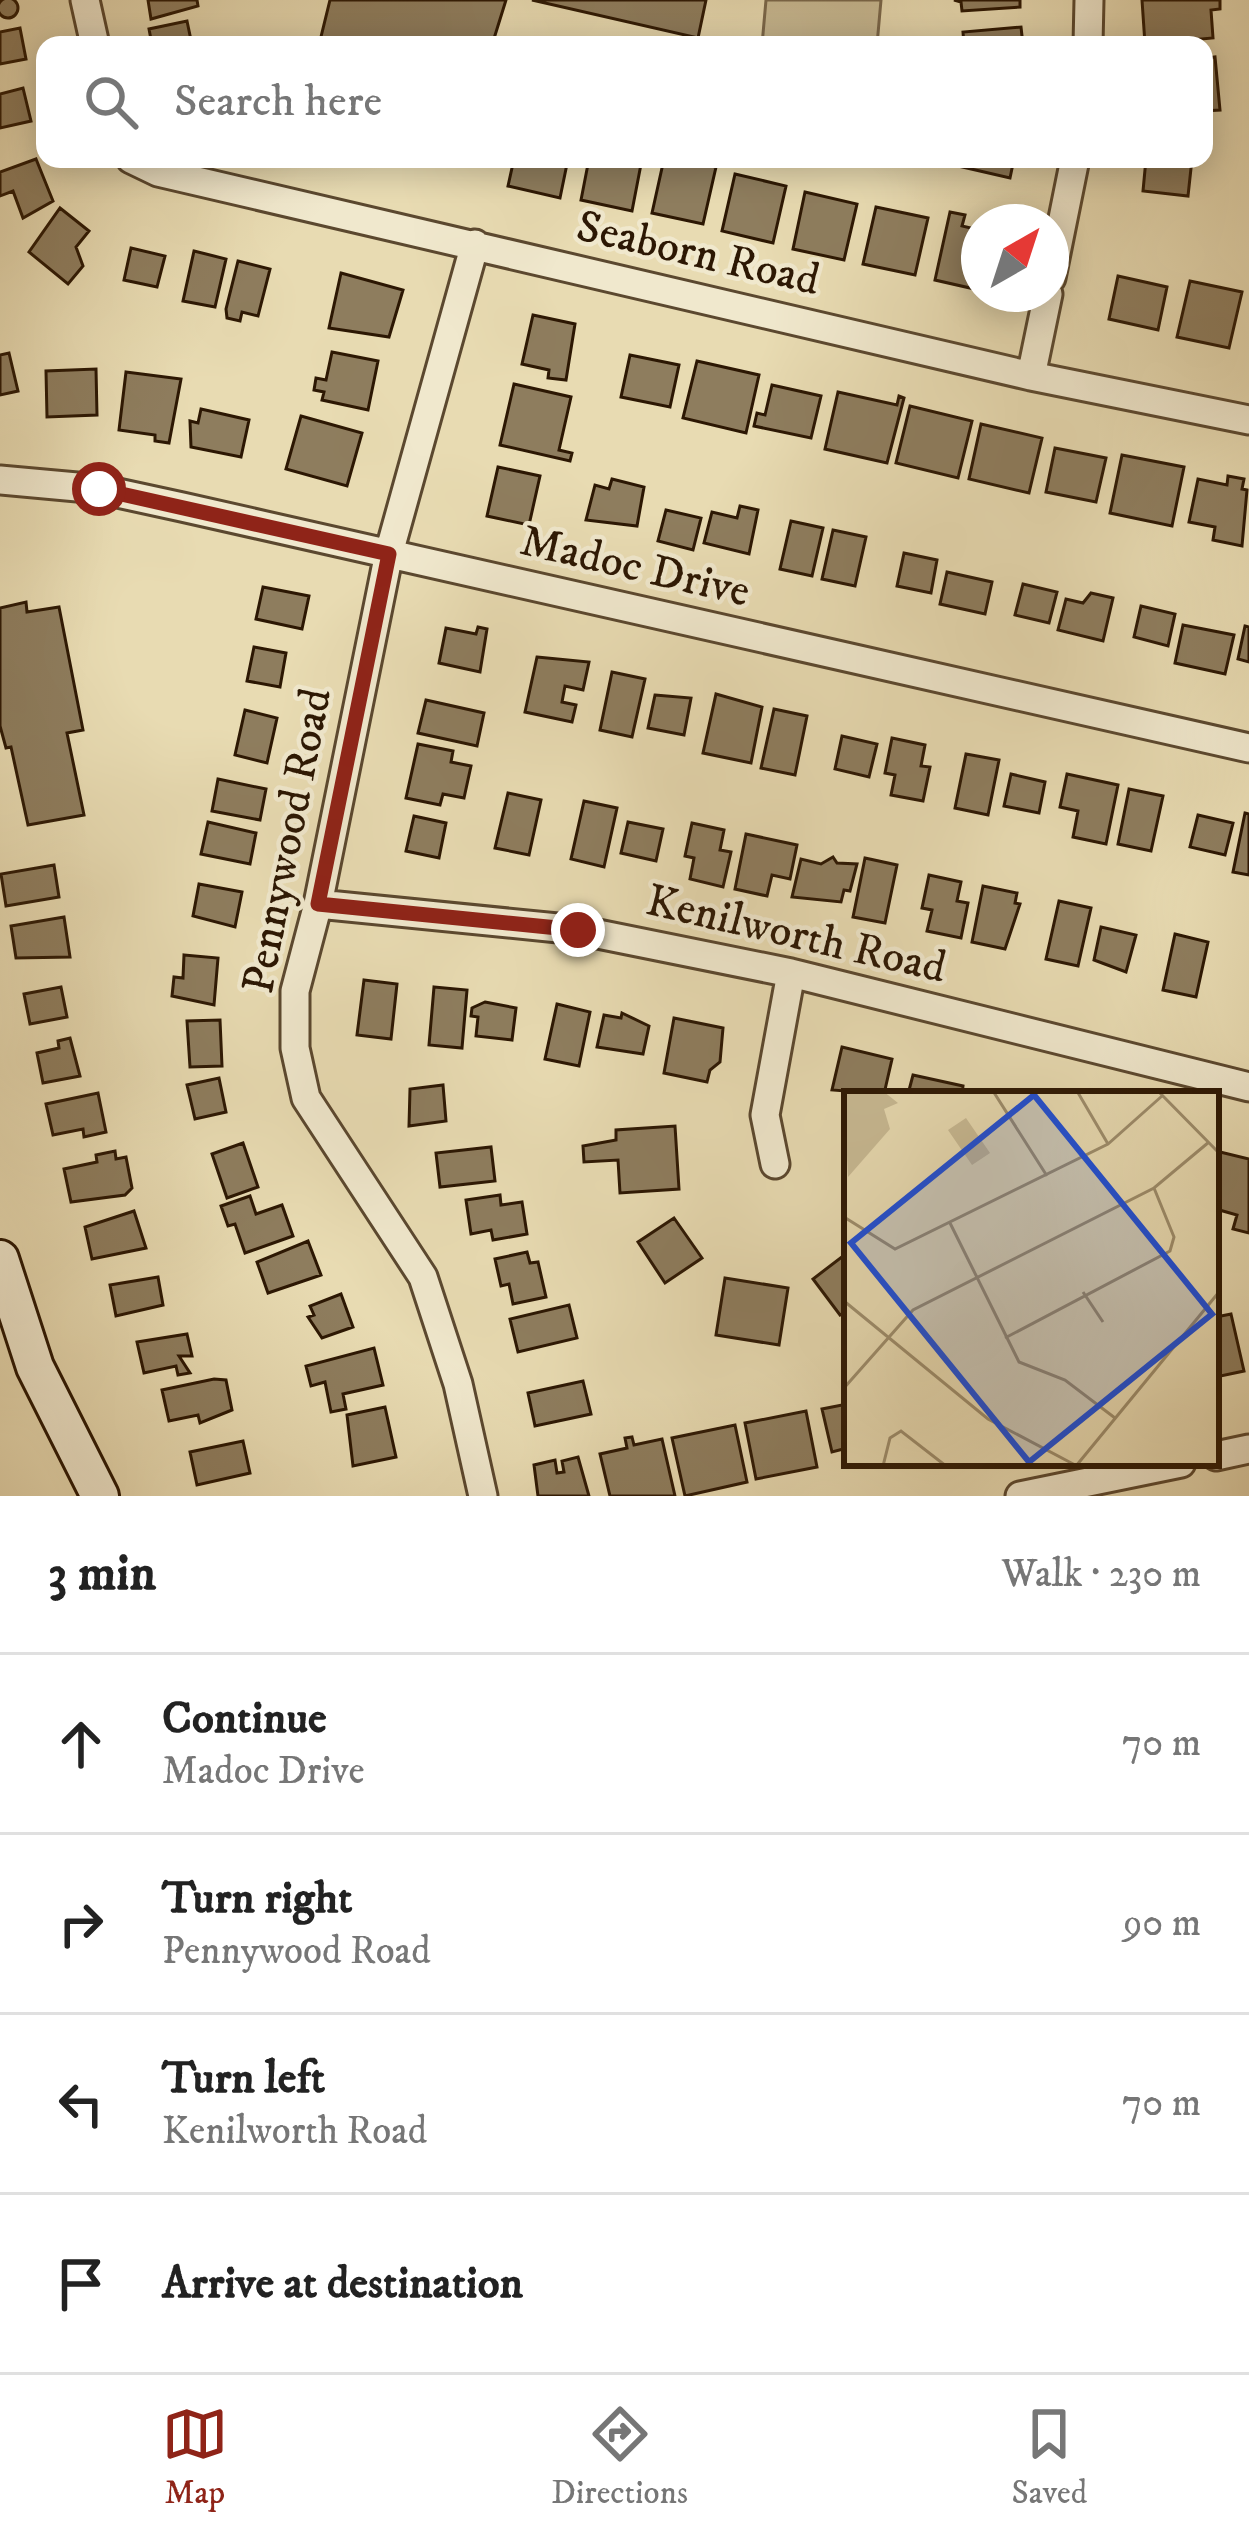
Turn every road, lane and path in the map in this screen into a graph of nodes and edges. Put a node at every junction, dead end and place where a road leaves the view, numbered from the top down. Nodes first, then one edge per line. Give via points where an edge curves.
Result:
1 (85, 0) edge
2 (1090, 0) edge
3 (93, 36) edge
4 (1088, 36) edge
5 (150, 168) edge
6 (1073, 168) edge
7 (1066, 204) edge
8 (475, 244) junction
9 (1044, 312) edge
10 (1031, 376) junction
11 (1249, 420) edge
12 (0, 480) edge
13 (389, 554) junction
14 (1249, 748) edge
15 (318, 904) junction
16 (791, 973) junction
17 (1249, 1087) edge
18 (775, 1164) dead end
19 (0, 1259) edge
20 (1249, 1449) edge
21 (1219, 1455) edge
22 (1166, 1466) edge
23 (100, 1496) edge
24 (483, 1496) edge
25 (1021, 1496) edge

1 - 3 street
2 - 4 street
5 - 8 street, Seaborn Road
6 - 7 street
8 - 10 street, Seaborn Road
8 - 13 street, Pennywood Road
9 - 10 street
10 - 11 street, Seaborn Road
12 - 13 street, Madoc Drive via 99,489
13 - 14 street, Madoc Drive
13 - 15 street, Pennywood Road
15 - 16 street, Kenilworth Road via 578,930
15 - 24 street, Pennywood Road via 295,991 306,1098 423,1276
16 - 17 street, Kenilworth Road
16 - 18 street via 765,1115
19 - 23 street via 35,1367
20 - 21 street
22 - 25 street

